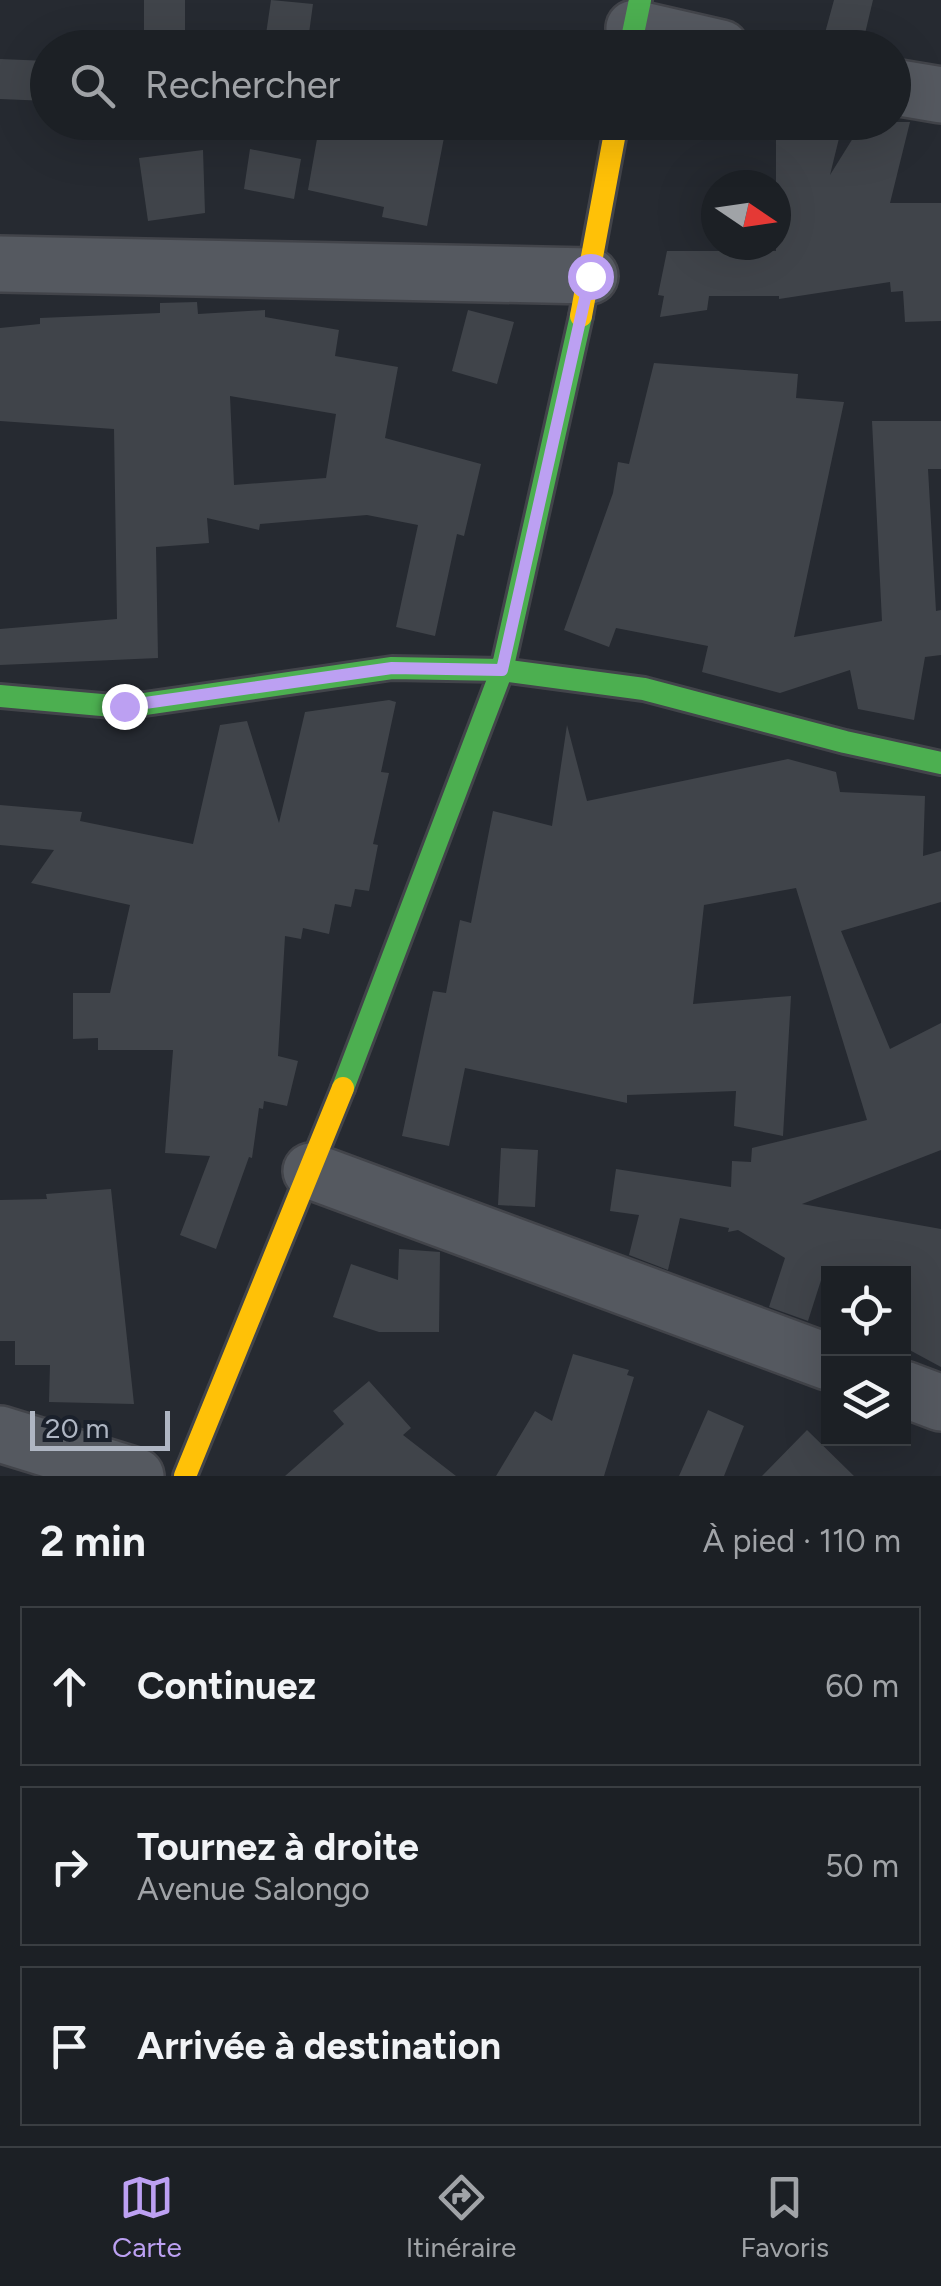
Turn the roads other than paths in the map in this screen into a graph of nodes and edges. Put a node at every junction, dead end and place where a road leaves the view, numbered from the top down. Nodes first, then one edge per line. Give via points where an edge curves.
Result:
1 (911, 89) edge
2 (941, 95) edge
3 (614, 140) edge
4 (0, 264) edge
5 (590, 276) junction
6 (502, 670) junction
7 (0, 696) edge
8 (941, 763) edge
9 (311, 1171) junction
10 (821, 1359) edge
11 (911, 1392) edge
12 (941, 1403) edge
13 (0, 1434) edge
14 (136, 1476) edge
15 (185, 1476) edge

1 - 2 street
3 - 5 main road
4 - 5 street
5 - 6 main road
6 - 7 main road via 392,668 147,706
6 - 8 main road via 644,690
6 - 9 main road
9 - 10 street
9 - 15 main road
11 - 12 street
13 - 14 street

